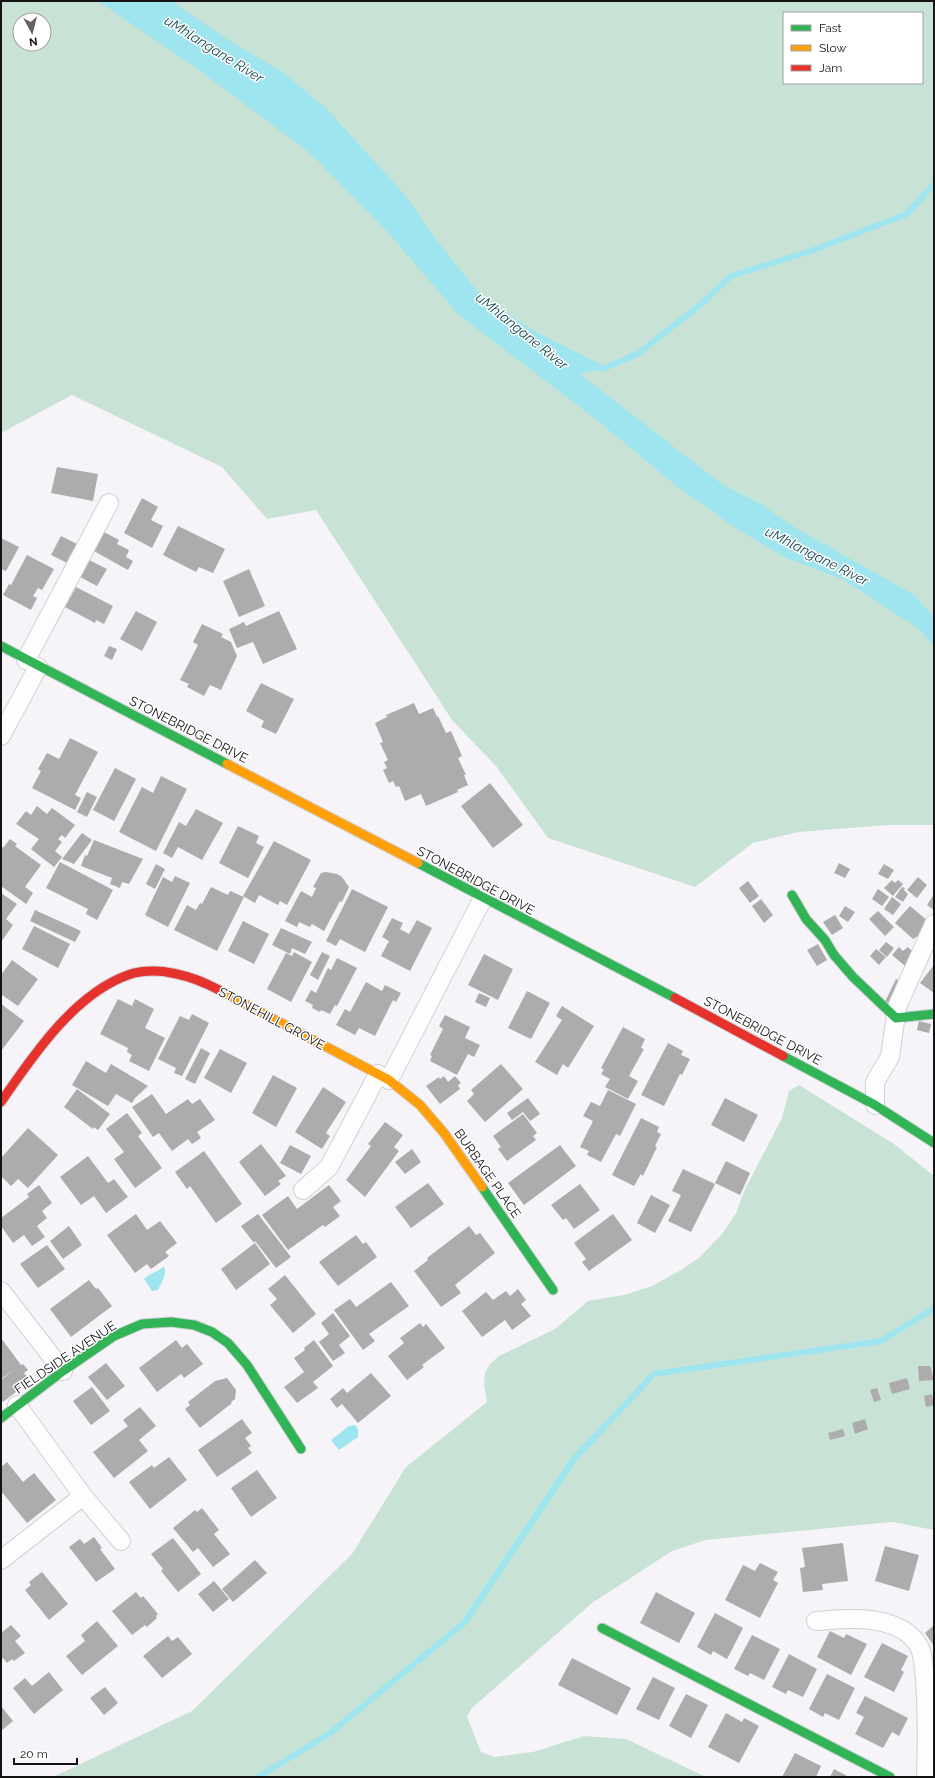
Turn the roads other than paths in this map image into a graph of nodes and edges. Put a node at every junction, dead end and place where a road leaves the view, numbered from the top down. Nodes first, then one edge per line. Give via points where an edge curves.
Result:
1 (109, 503) dead end
2 (1, 646) edge
3 (32, 663) junction
4 (1, 736) edge
5 (792, 895) dead end
6 (483, 898) junction
7 (934, 924) edge
8 (933, 1013) edge
9 (896, 1018) junction
10 (384, 1077) junction
11 (1, 1102) edge
12 (875, 1105) junction
13 (934, 1143) edge
14 (303, 1190) dead end
15 (553, 1290) dead end
16 (1, 1291) edge
17 (63, 1371) junction
18 (17, 1405) junction
19 (1, 1418) edge
20 (301, 1449) dead end
21 (83, 1496) junction
22 (121, 1541) dead end
23 (1, 1560) edge
24 (816, 1621) dead end
25 (602, 1628) dead end
26 (890, 1777) edge
27 (926, 1777) edge

1 - 3 street
2 - 3 street, STONEBRIDGE DRIVE
3 - 4 street
3 - 6 street, STONEBRIDGE DRIVE
5 - 9 street via 806,919 825,940 834,955
6 - 10 street
6 - 12 street, STONEBRIDGE DRIVE
7 - 9 street via 897,1007
8 - 9 street
9 - 12 street via 890,1058 875,1082
10 - 11 street, STONEHILL GROVE via 204,982 180,975 151,972 129,975 103,986 76,1010 44,1045
10 - 14 street via 329,1167
10 - 15 street, BURBAGE PLACE via 411,1097 444,1133
12 - 13 street, STONEBRIDGE DRIVE
16 - 17 street
17 - 18 street, FIELDSIDE AVENUE
17 - 20 street, FIELDSIDE AVENUE via 114,1336 142,1324 171,1322 194,1325 212,1332 228,1343 247,1365
18 - 19 street, FIELDSIDE AVENUE
18 - 21 street
21 - 22 street
21 - 23 street
24 - 27 street via 856,1619 879,1622 902,1629 913,1639 920,1650 925,1671
25 - 26 street

